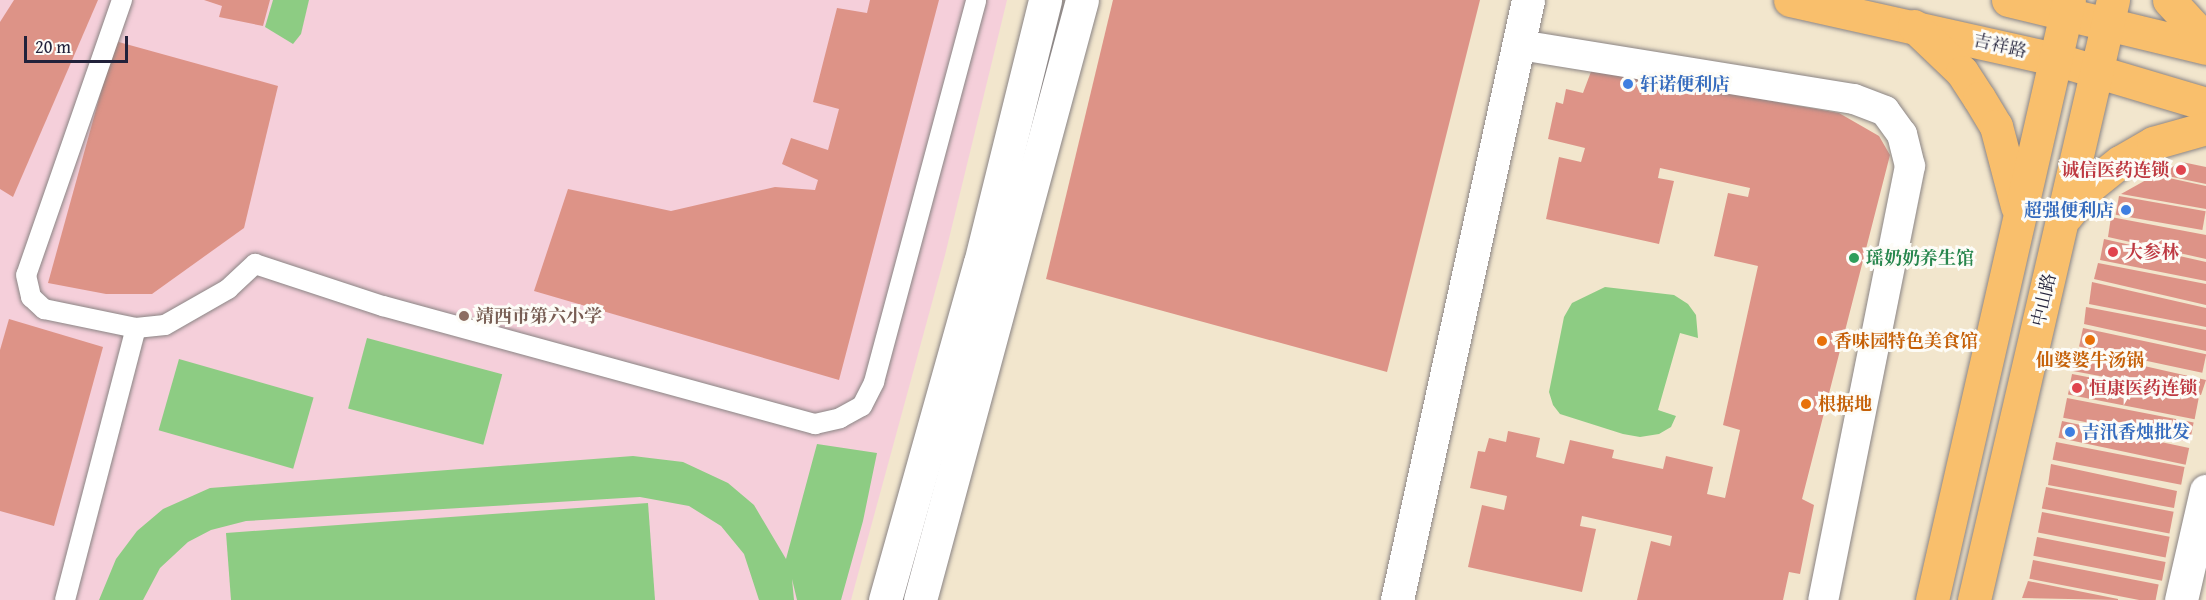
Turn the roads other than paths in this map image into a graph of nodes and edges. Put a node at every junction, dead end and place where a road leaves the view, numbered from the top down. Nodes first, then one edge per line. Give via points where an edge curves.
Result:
1 (122, 0) edge
2 (976, 0) edge
3 (1045, 0) edge
4 (1082, 0) edge
5 (1528, 0) edge
6 (1790, 0) edge
7 (2008, 0) edge
8 (2169, 0) edge
9 (2067, 7) edge
10 (2111, 12) edge
11 (1913, 25) junction
12 (2206, 40) edge
13 (1520, 45) junction
14 (2206, 48) edge
15 (2055, 59) junction
16 (2098, 71) junction
17 (2206, 104) edge
18 (2206, 128) edge
19 (2018, 210) junction
20 (2063, 219) junction
21 (136, 328) junction
22 (2206, 491) edge
23 (65, 600) edge
24 (885, 600) edge
25 (920, 600) edge
26 (1397, 600) edge
27 (1823, 600) edge
28 (1932, 600) edge
29 (1974, 600) edge
30 (2181, 600) edge

1 - 21 lane via 26,275 31,297 44,309
2 - 21 lane via 874,382 862,406 840,418 815,424 383,306 255,264 228,290 197,308 165,325
3 - 24 street via 980,263
4 - 25 street
5 - 13 street
6 - 11 main road, 吉祥路
7 - 9 main road
8 - 12 main road
9 - 10 main road
9 - 15 main road
10 - 14 main road
10 - 16 main road, 中山路
11 - 15 main road, 吉祥路
11 - 19 main road via 1954,64 1996,126
13 - 26 street
13 - 27 street via 1854,99 1885,111 1902,134 1910,166
15 - 16 main road, 吉祥路
15 - 19 main road
16 - 17 main road, 吉祥路
16 - 20 main road, 中山路
18 - 20 main road via 2153,143 2120,162 2090,186
19 - 28 main road
20 - 29 main road, 中山路
21 - 23 lane
22 - 30 street

